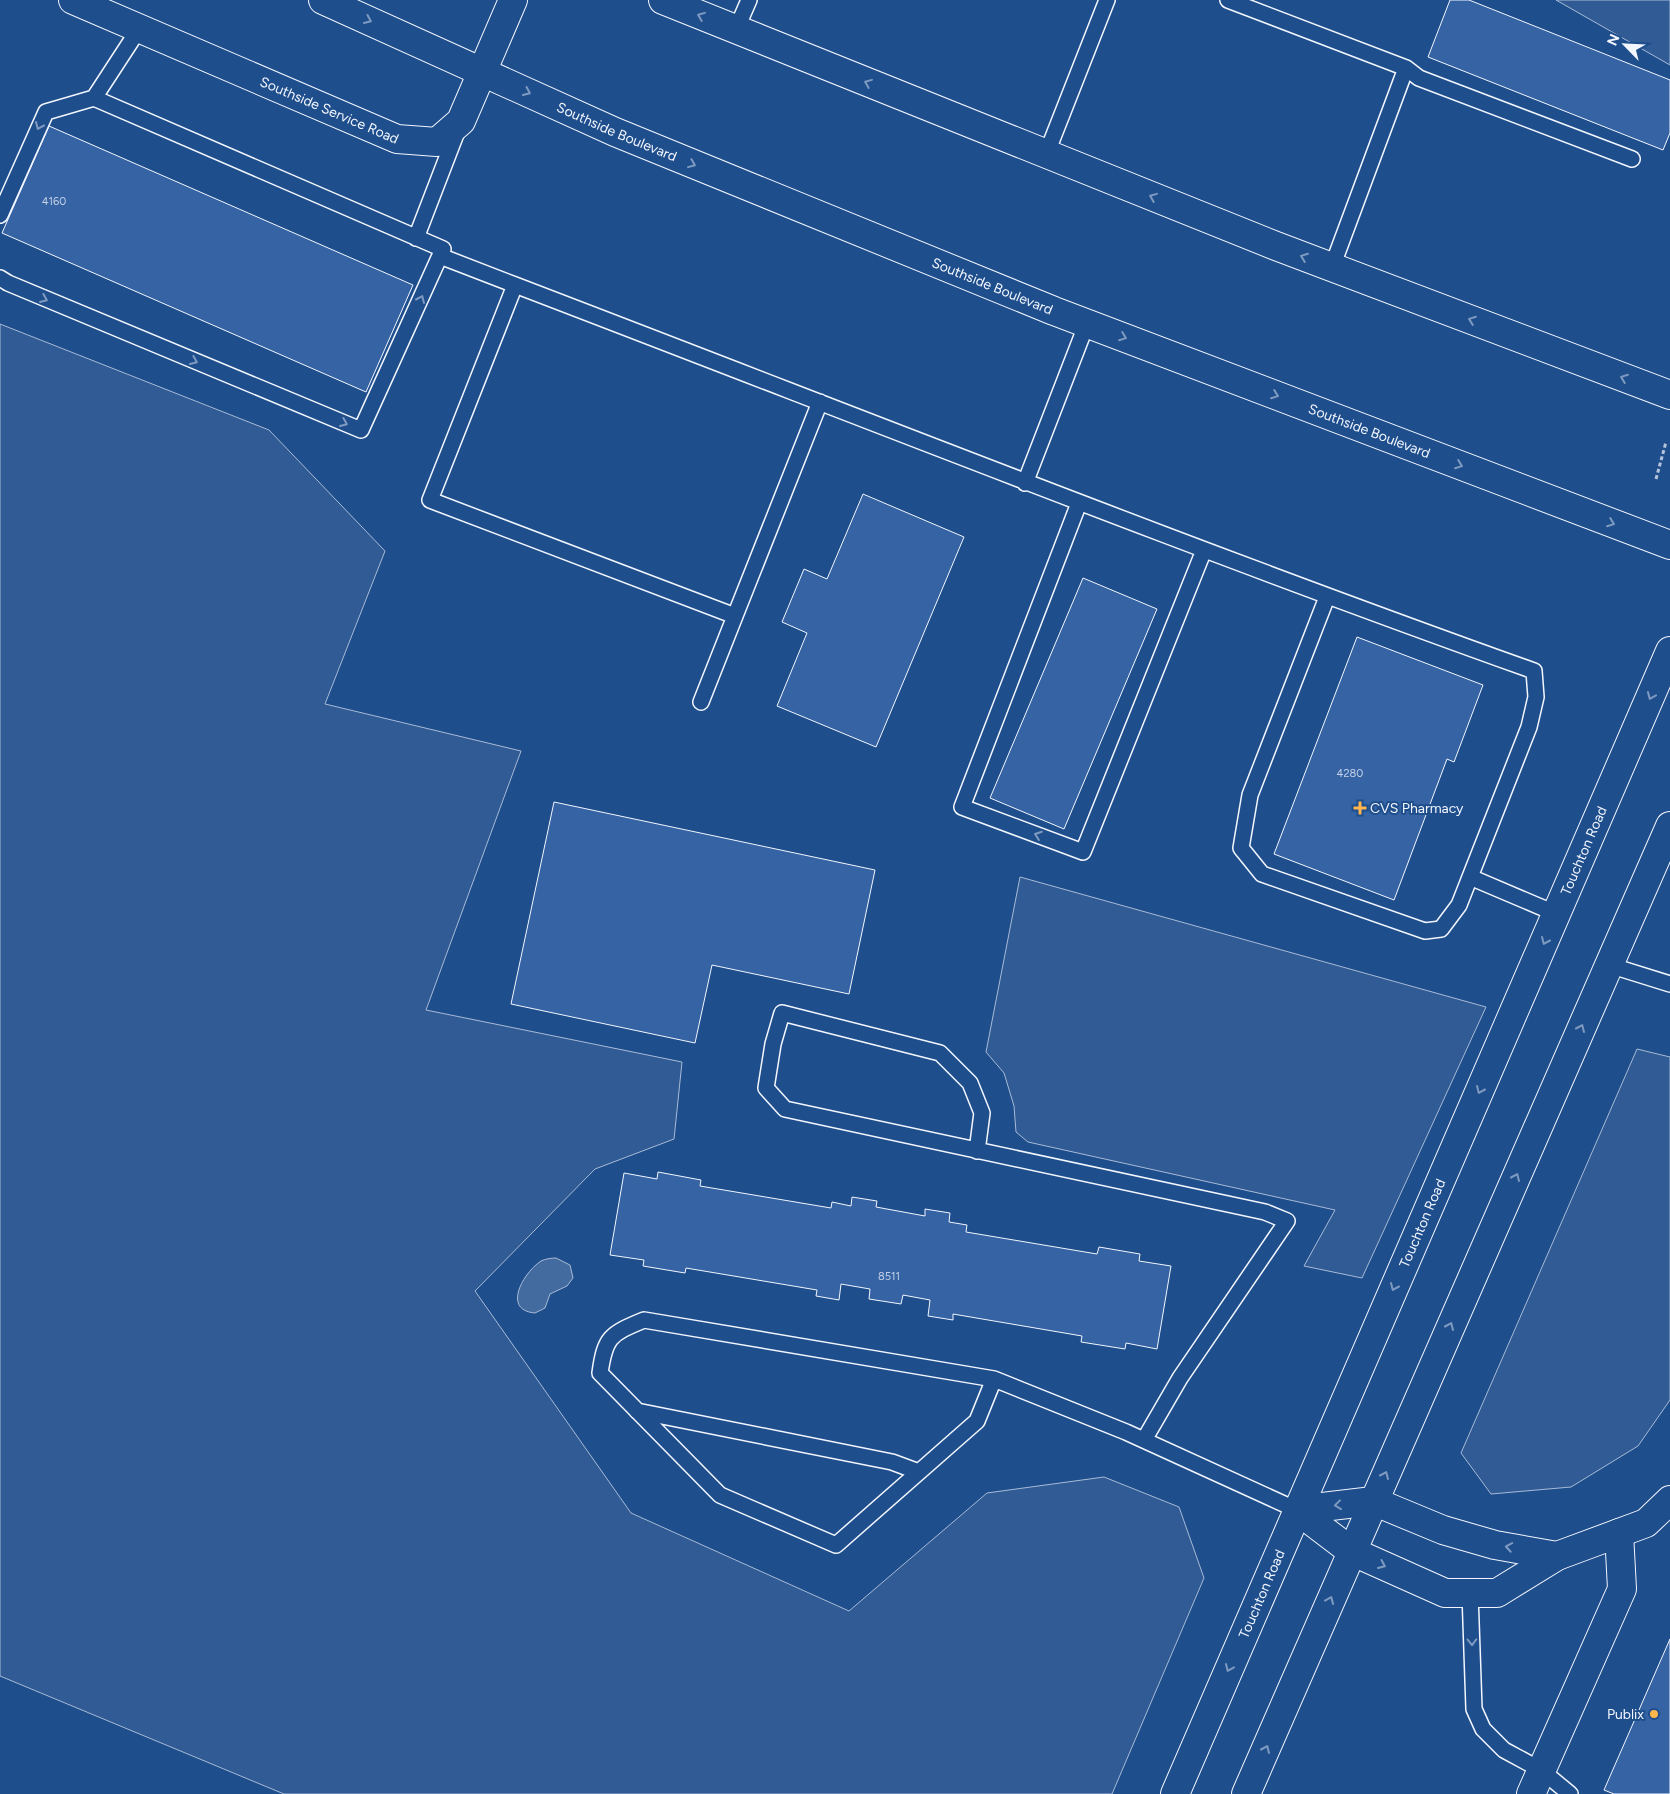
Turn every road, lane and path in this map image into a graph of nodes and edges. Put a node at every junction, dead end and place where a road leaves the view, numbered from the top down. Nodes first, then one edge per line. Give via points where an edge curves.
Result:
1 (73, 0) edge
2 (324, 0) edge
3 (513, 0) edge
4 (663, 0) edge
5 (749, 0) edge
6 (1107, 0) edge
7 (1228, 0) edge
8 (139, 29) junction
9 (736, 30) junction
10 (1406, 68) junction
11 (483, 71) junction
12 (94, 98) junction
13 (461, 121) junction
14 (1046, 155) junction
15 (1632, 158) dead end
16 (0, 215) edge
17 (416, 238) junction
18 (440, 256) junction
19 (1332, 267) junction
20 (0, 278) edge
21 (515, 285) junction
22 (1087, 323) junction
23 (1670, 395) edge
24 (820, 402) junction
25 (1666, 442) dead end
26 (1656, 479) dead end
27 (1025, 483) junction
28 (1079, 504) junction
29 (1670, 545) edge
30 (1204, 550) junction
31 (1327, 597) junction
32 (735, 616) junction
33 (1670, 651) edge
34 (701, 702) dead end
35 (1670, 826) edge
36 (1470, 877) junction
37 (1557, 914) junction
38 (1609, 965) junction
39 (1670, 984) edge
40 (977, 1151) junction
41 (994, 1379) junction
42 (637, 1411) junction
43 (1144, 1440) junction
44 (919, 1472) junction
45 (1670, 1500) edge
46 (1373, 1501) junction
47 (1297, 1510) junction
48 (1619, 1533) junction
49 (1351, 1551) junction
50 (1557, 1556) junction
51 (1470, 1593) junction
52 (1536, 1782) edge
53 (1175, 1794) edge
54 (1246, 1794) edge
55 (1570, 1794) edge

1 - 8 main road, Southside Service Road
2 -> 11 main road, Southside Boulevard
3 - 11 main road, Southside Service Road
9 -> 4 main road
5 - 9 lane
6 - 14 lane
7 - 10 lane
8 - 12 lane
8 - 13 main road, Southside Service Road via 397,139 437,142
14 -> 9 main road
10 - 15 lane via 1418,78
10 - 19 lane
11 - 13 main road, Southside Service Road
11 -> 22 main road, Southside Boulevard via 615,132
12 -> 16 lane via 46,112
12 - 17 lane
13 - 17 lane
19 -> 14 main road
17 - 18 lane via 443,249
20 -> 18 lane via 362,430
18 - 21 lane
23 -> 19 main road
21 - 24 lane
21 - 32 lane via 430,500
22 - 27 lane
22 -> 29 main road, Southside Boulevard
24 - 27 lane
24 - 32 lane
25 - 26 path
27 - 28 lane
28 - 30 lane
30 -> 28 lane via 1083,852 962,807
30 - 31 lane
31 - 36 lane via 1534,671 1536,697 1529,728
31 - 36 lane via 1250,795 1241,848 1262,874 1425,931 1442,929 1459,905
32 - 34 lane
33 -> 37 main road, Touchton Road
35 - 38 main road
36 - 37 lane
37 -> 47 main road, Touchton Road
38 - 39 lane
46 -> 38 main road
40 - 40 lane via 982,1112 970,1083 940,1053 782,1013 766,1088 785,1109
40 - 43 lane via 1265,1212 1287,1221 1180,1378
41 - 42 lane via 644,1320 618,1331 603,1350 600,1373
41 - 43 lane
41 - 44 lane via 977,1421
42 - 44 lane via 892,1462
42 - 44 lane via 720,1496 836,1545
43 - 47 lane
45 - 48 main road via 1646,1523
46 -> 47 main road
46 - 49 main road
50 -> 46 main road via 1495,1545 1443,1530
47 - 49 main road
47 -> 53 main road, Touchton Road
48 - 50 main road
48 - 52 main road via 1622,1589
49 -> 51 main road via 1445,1593
54 -> 49 main road
50 - 51 main road via 1498,1593
51 -> 52 lane via 1474,1709 1483,1730
52 - 55 lane

